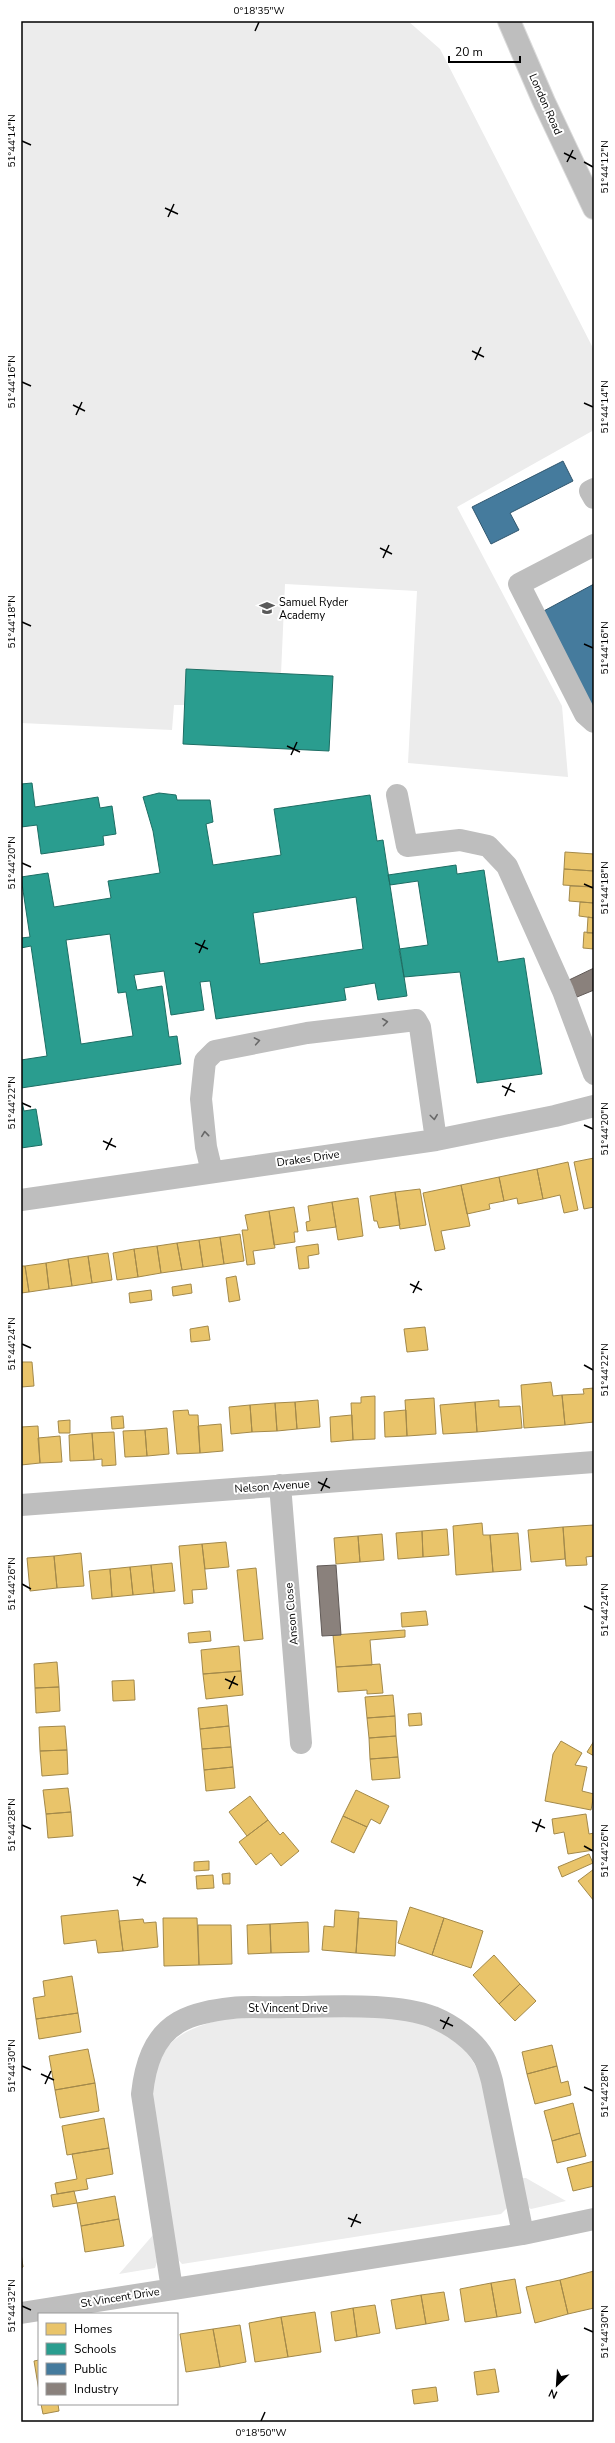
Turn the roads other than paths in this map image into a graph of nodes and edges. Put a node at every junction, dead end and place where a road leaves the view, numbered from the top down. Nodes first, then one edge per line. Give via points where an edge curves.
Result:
1 (509, 21) edge
2 (594, 208) edge
3 (594, 489) edge
4 (594, 498) edge
5 (594, 544) edge
6 (594, 722) edge
7 (397, 795) dead end
8 (594, 1074) edge
9 (594, 1106) edge
10 (436, 1140) junction
11 (212, 1172) junction
12 (21, 1200) edge
13 (594, 1462) edge
14 (280, 1485) junction
15 (21, 1506) edge
16 (301, 1743) dead end
17 (594, 2219) edge
18 (523, 2234) junction
19 (172, 2289) junction
20 (21, 2312) edge

1 - 2 street, London Road
3 - 4 street via 590,491
5 - 6 street via 519,584 585,714
7 - 8 street via 407,846 460,840 488,846 507,866 563,991
9 - 10 street, Drakes Drive
10 - 11 street, Drakes Drive
11 -> 10 street via 206,1147 201,1099 206,1061 215,1051 252,1042 364,1025 416,1020 420,1027
11 - 12 street, Drakes Drive
13 - 14 street, Nelson Avenue
14 - 15 street, Nelson Avenue
14 - 16 street, Anson Close
17 - 18 street, St Vincent Drive
18 - 19 street, St Vincent Drive
18 - 19 street, St Vincent Drive via 492,2081 484,2058 468,2039 445,2023 412,2011 326,2007 232,2008 179,2022 164,2034 152,2051 145,2068 142,2094
19 - 20 street, St Vincent Drive

